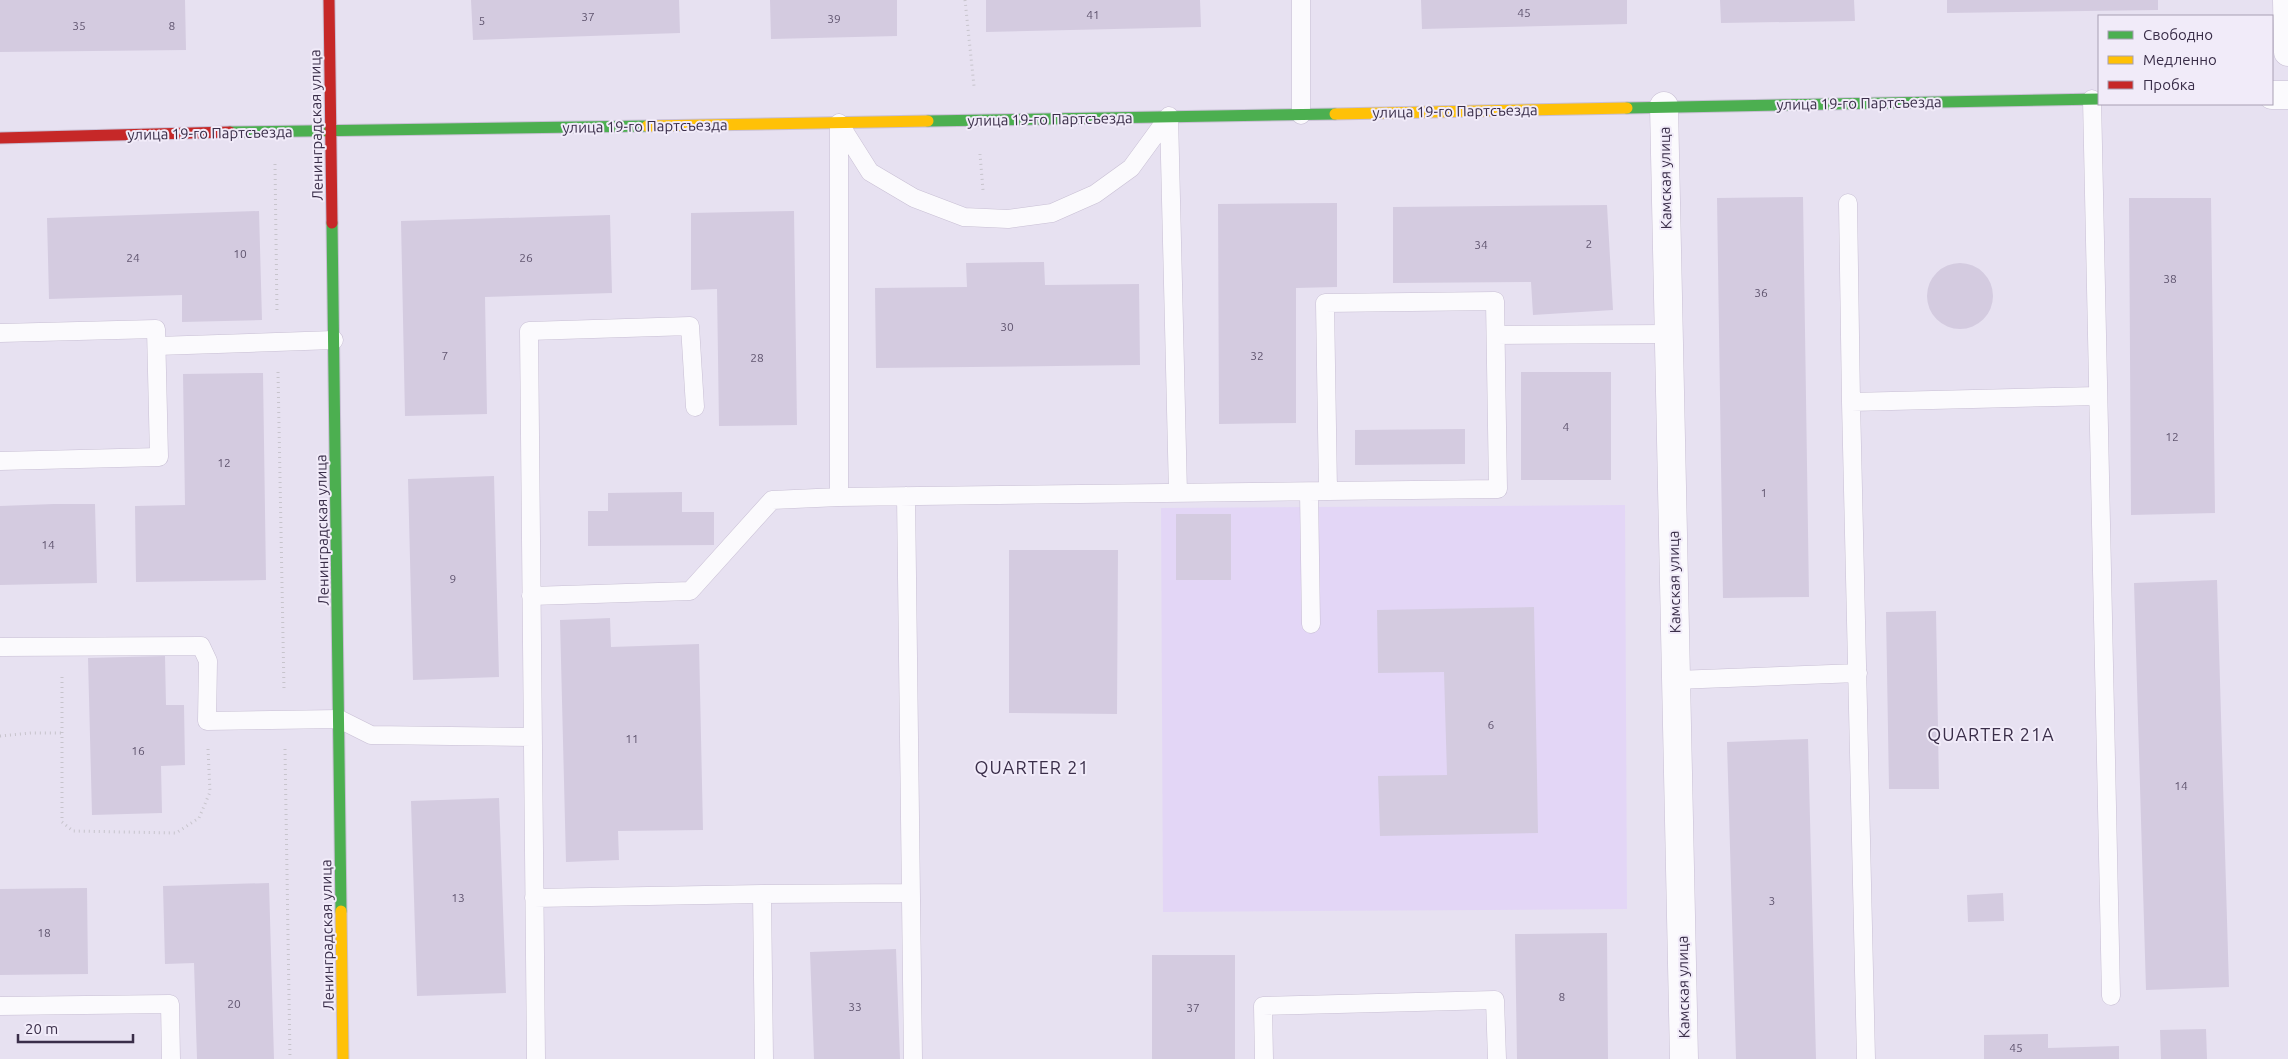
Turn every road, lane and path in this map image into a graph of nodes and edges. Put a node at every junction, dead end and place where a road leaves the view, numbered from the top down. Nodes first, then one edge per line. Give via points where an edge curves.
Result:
1 (329, 0) edge
2 (965, 0) edge
3 (1301, 0) edge
4 (2287, 0) edge
5 (2288, 52) edge
6 (975, 94) dead end
7 (2273, 95) edge
8 (2288, 95) edge
9 (2096, 99) edge
10 (1664, 106) junction
11 (1301, 115) junction
12 (1170, 116) junction
13 (839, 123) junction
14 (330, 130) junction
15 (0, 138) edge
16 (980, 148) dead end
17 (275, 161) dead end
18 (1848, 203) dead end
19 (985, 218) junction
20 (0, 333) edge
21 (1669, 334) junction
22 (1496, 335) junction
23 (334, 340) junction
24 (278, 341) junction
25 (157, 346) junction
26 (2098, 396) junction
27 (1852, 402) junction
28 (695, 407) dead end
29 (0, 461) edge
30 (1328, 491) junction
31 (1309, 492) junction
32 (1178, 493) junction
33 (906, 496) junction
34 (840, 497) junction
35 (531, 596) junction
36 (1311, 624) dead end
37 (0, 647) edge
38 (62, 647) junction
39 (1858, 673) junction
40 (1676, 680) junction
41 (339, 719) junction
42 (284, 720) junction
43 (207, 721) junction
44 (62, 733) junction
45 (0, 736) edge
46 (533, 737) junction
47 (911, 893) junction
48 (762, 894) junction
49 (534, 898) junction
50 (2111, 996) dead end
51 (0, 1006) edge
52 (171, 1059) edge
53 (290, 1059) edge
54 (343, 1059) edge
55 (536, 1059) edge
56 (764, 1059) edge
57 (913, 1059) edge
58 (1264, 1059) edge
59 (1497, 1059) edge
60 (1684, 1059) edge
61 (1866, 1059) edge

1 - 14 street, Ленинградская улица
2 - 6 path
3 - 11 lane
4 - 5 street
7 - 8 street
9 - 10 street, улица 19-го Партсъезда
9 - 26 lane
10 - 11 street, улица 19-го Партсъезда
10 - 21 street, Камская улица
11 - 12 street, улица 19-го Партсъезда
12 - 13 street, улица 19-го Партсъезда
12 - 19 lane via 1131,168 1095,194 1052,213 1008,219
12 - 32 lane
13 - 14 street, улица 19-го Партсъезда
13 - 19 lane via 870,172 914,198 964,217
13 - 34 lane
14 - 15 street, улица 19-го Партсъезда
14 - 23 street, Ленинградская улица
16 - 19 path
17 - 24 path
18 - 27 lane
20 - 25 lane via 156,328
21 - 22 lane
21 - 40 street, Камская улица
22 - 30 lane via 1498,489
22 - 30 lane via 1496,301 1325,303
23 - 24 lane
23 - 41 street, Ленинградская улица
24 - 25 lane
24 - 42 path
25 - 29 lane via 159,457
26 - 27 lane
26 - 50 lane
27 - 39 lane
28 - 35 lane via 690,326 529,331
30 - 31 lane
31 - 32 lane
31 - 36 lane
32 - 33 lane
33 - 34 lane
33 - 47 lane
34 - 35 lane via 772,500 690,591
35 - 46 lane
37 - 38 lane
38 - 43 lane via 201,646 208,661
38 - 44 path
39 - 40 lane
39 - 61 lane
40 - 60 street, Камская улица
41 - 42 lane
41 - 46 lane via 372,735
41 - 54 street, Ленинградская улица
42 - 43 lane
42 - 53 path
43 - 44 path via 210,792 199,818 176,833 73,831 62,822
44 - 45 path
46 - 49 lane
47 - 48 lane
47 - 57 lane
48 - 49 lane
48 - 56 lane
49 - 55 lane
51 - 52 lane via 170,1004
58 - 59 lane via 1263,1006 1496,1000

